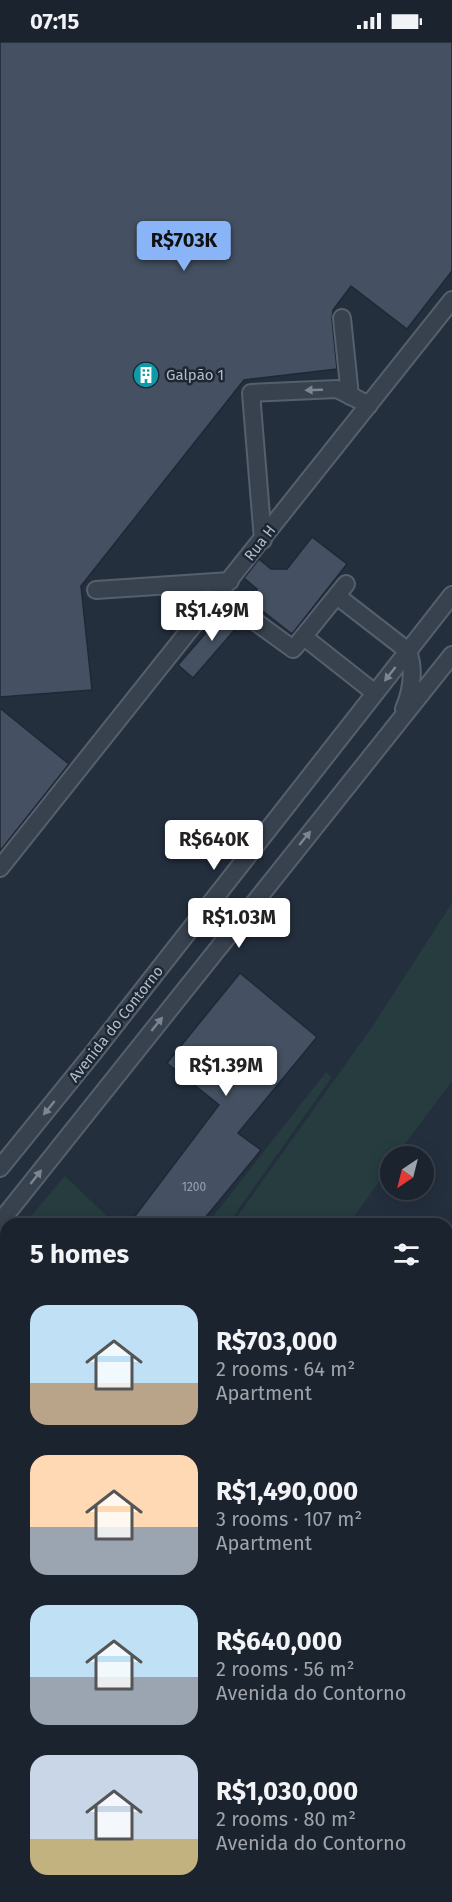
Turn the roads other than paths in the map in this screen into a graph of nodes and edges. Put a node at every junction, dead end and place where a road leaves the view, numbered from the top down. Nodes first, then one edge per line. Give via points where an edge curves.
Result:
1 (452, 300) edge
2 (342, 318) dead end
3 (350, 396) junction
4 (369, 405) junction
5 (263, 540) junction
6 (230, 581) junction
7 (96, 590) dead end
8 (452, 595) edge
9 (256, 622) dead end
10 (297, 644) junction
11 (408, 651) junction
12 (452, 655) edge
13 (375, 693) junction
14 (399, 721) junction
15 (0, 868) edge
16 (0, 1168) edge
17 (3, 1218) edge

1 - 4 street, Rua H
2 - 3 street
3 - 4 street
3 -> 5 street via 337,389 251,393
4 - 5 street, Rua H
5 - 6 street, Rua H
6 - 7 street
6 - 15 street, Rua H
8 - 11 street, Avenida do Contorno
9 - 10 street
10 - 11 street via 341,590
10 - 13 street
11 -> 13 street, Avenida do Contorno
11 - 14 street via 412,678
12 - 14 street, Avenida do Contorno
13 -> 16 street, Avenida do Contorno
17 -> 14 street, Avenida do Contorno

